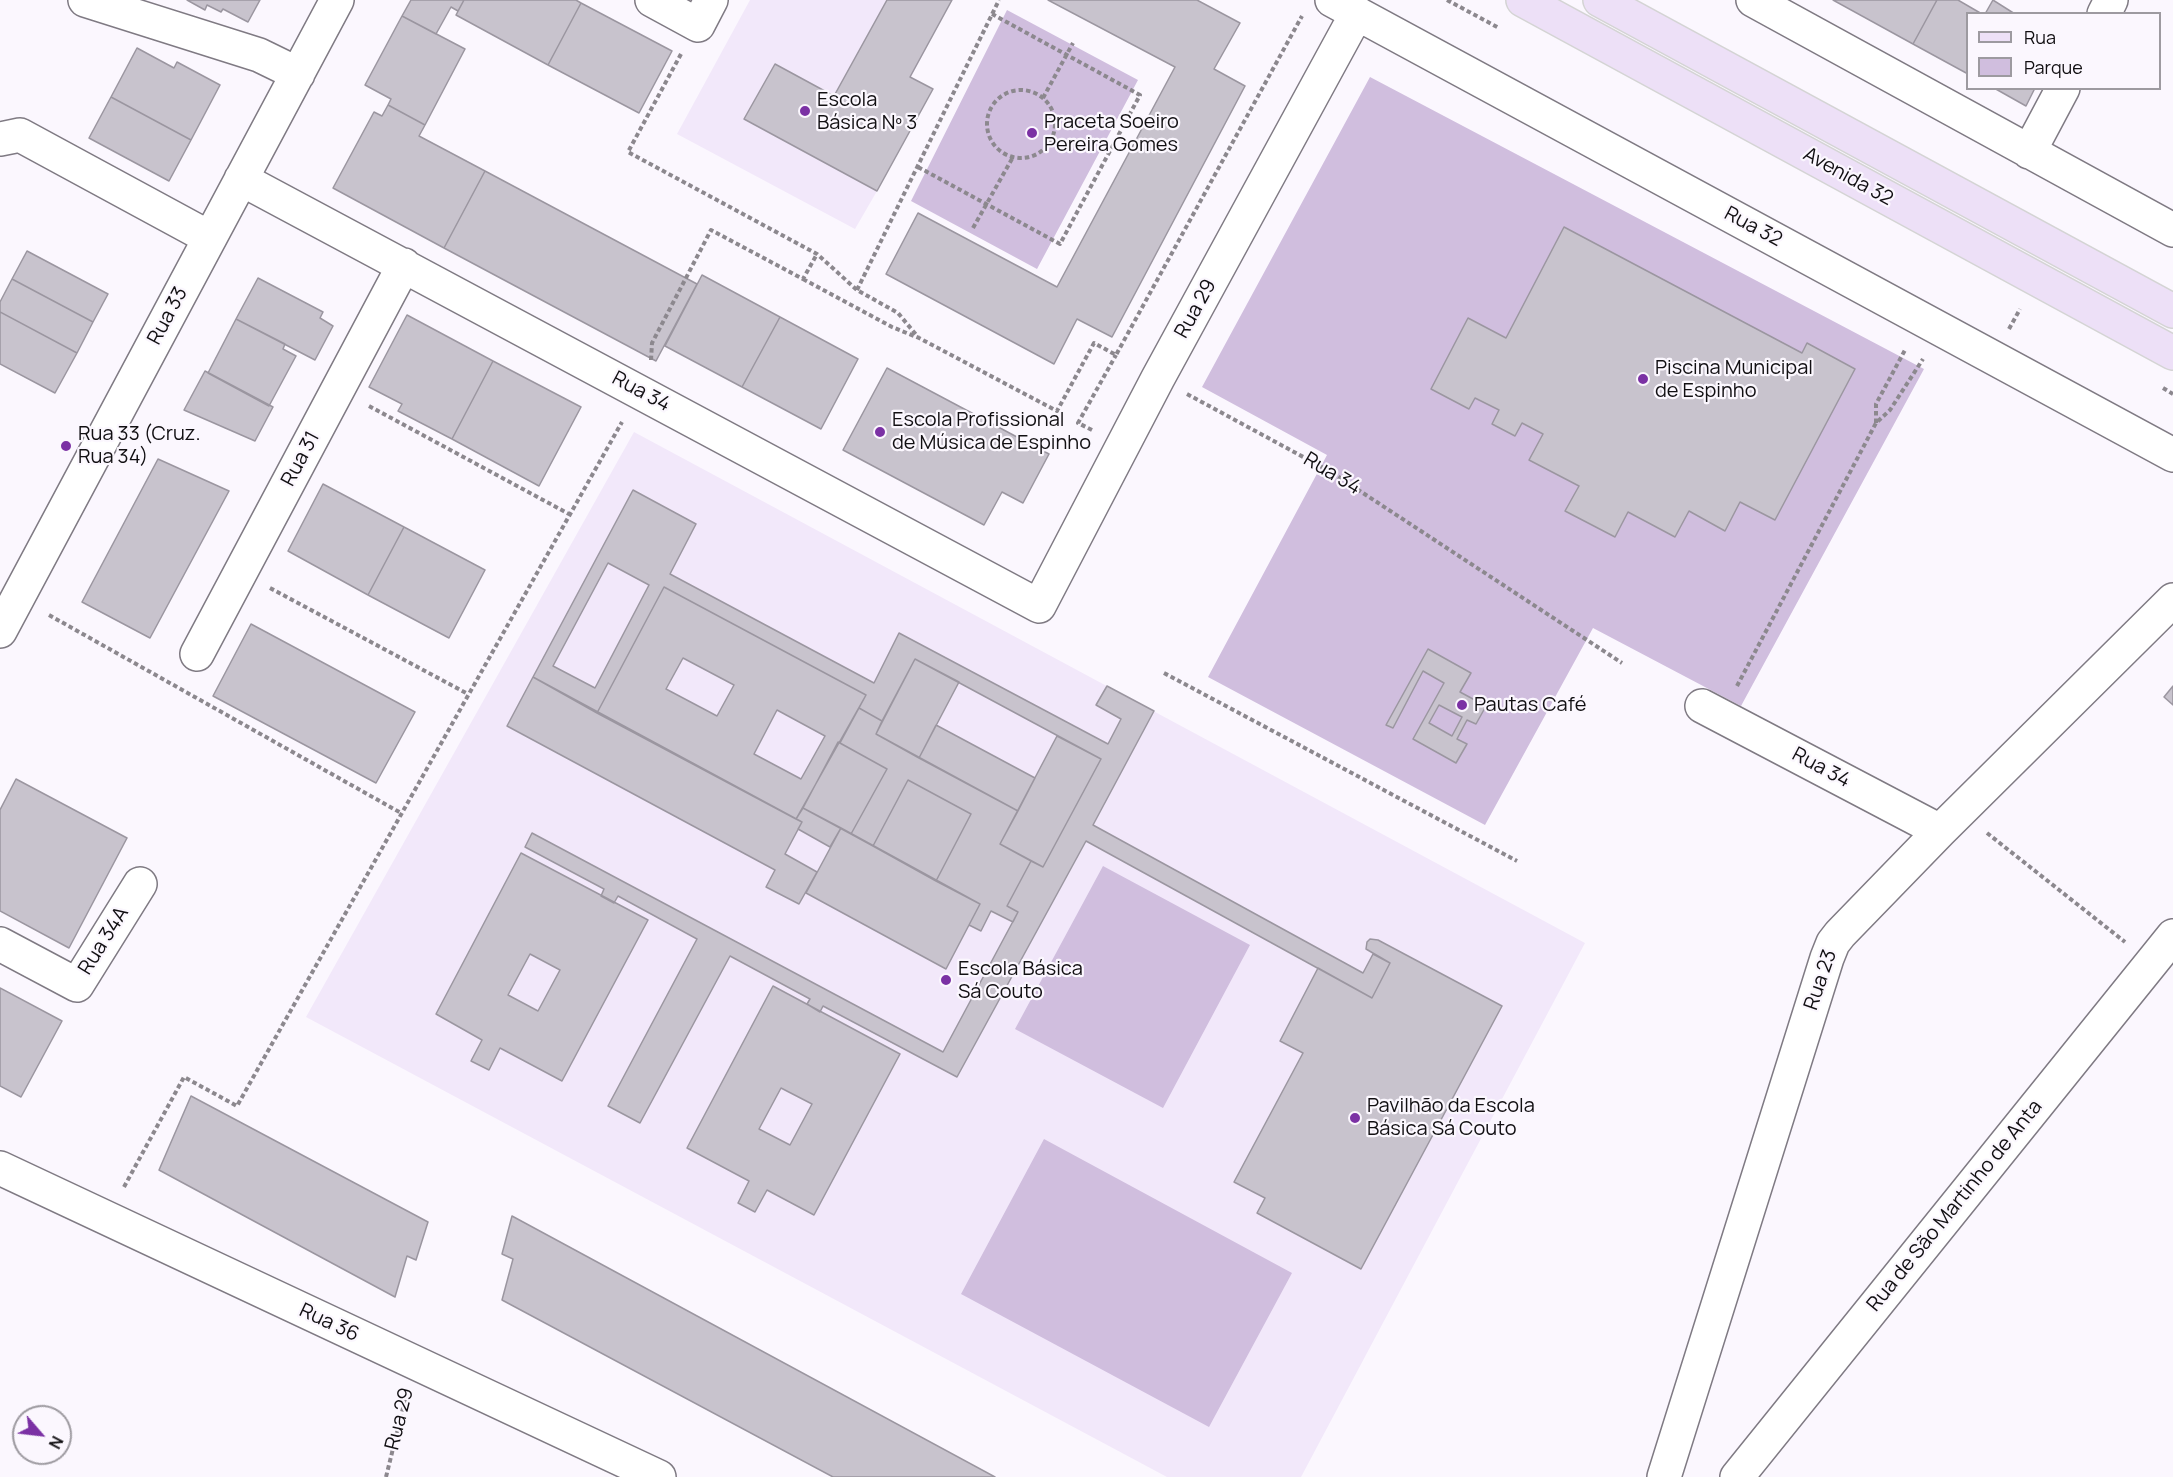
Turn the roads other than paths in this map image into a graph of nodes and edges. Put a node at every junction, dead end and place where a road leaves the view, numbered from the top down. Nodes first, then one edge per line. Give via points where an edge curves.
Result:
1 (85, 0) edge
2 (337, 0) edge
3 (652, 0) edge
4 (1523, 0) edge
5 (1600, 0) edge
6 (1753, 0) edge
7 (1332, 8) edge
8 (704, 12) edge
9 (298, 74) junction
10 (2062, 90) edge
11 (0, 139) edge
12 (2029, 152) junction
13 (241, 179) junction
14 (2173, 230) edge
15 (210, 238) junction
16 (404, 265) junction
17 (2173, 311) edge
18 (2173, 353) edge
19 (2173, 455) edge
20 (2173, 600) edge
21 (1039, 606) joint
22 (0, 632) edge
23 (197, 654) dead end
24 (1712, 711) road end
25 (1940, 831) junction
26 (140, 884) dead end
27 (0, 944) edge
28 (2166, 945) edge
29 (0, 1168) edge
30 (659, 1477) edge
31 (1664, 1477) edge
32 (1737, 1477) edge

1 - 9 street via 259,55
2 - 9 street, Rua 33
3 - 8 street
4 - 18 main road, Avenida 32
5 - 17 main road, Avenida 32
6 - 12 street
7 - 19 street, Rua 32
7 - 21 street, Rua 29 via 1158,378
9 - 13 street, Rua 33
10 - 12 street
11 - 15 street via 20,135
12 - 14 street
13 - 15 street, Rua 33
13 - 16 street, Rua 34
15 - 22 street, Rua 33
16 - 21 street, Rua 34
16 - 23 street, Rua 31
20 - 25 street, Rua 23
24 - 25 street, Rua 34
25 - 31 street, Rua 23 via 1840,934 1827,958
26 - 27 street, Rua 34A via 77,985
28 - 32 street, Rua de São Martinho de Anta
29 - 30 street, Rua 36

